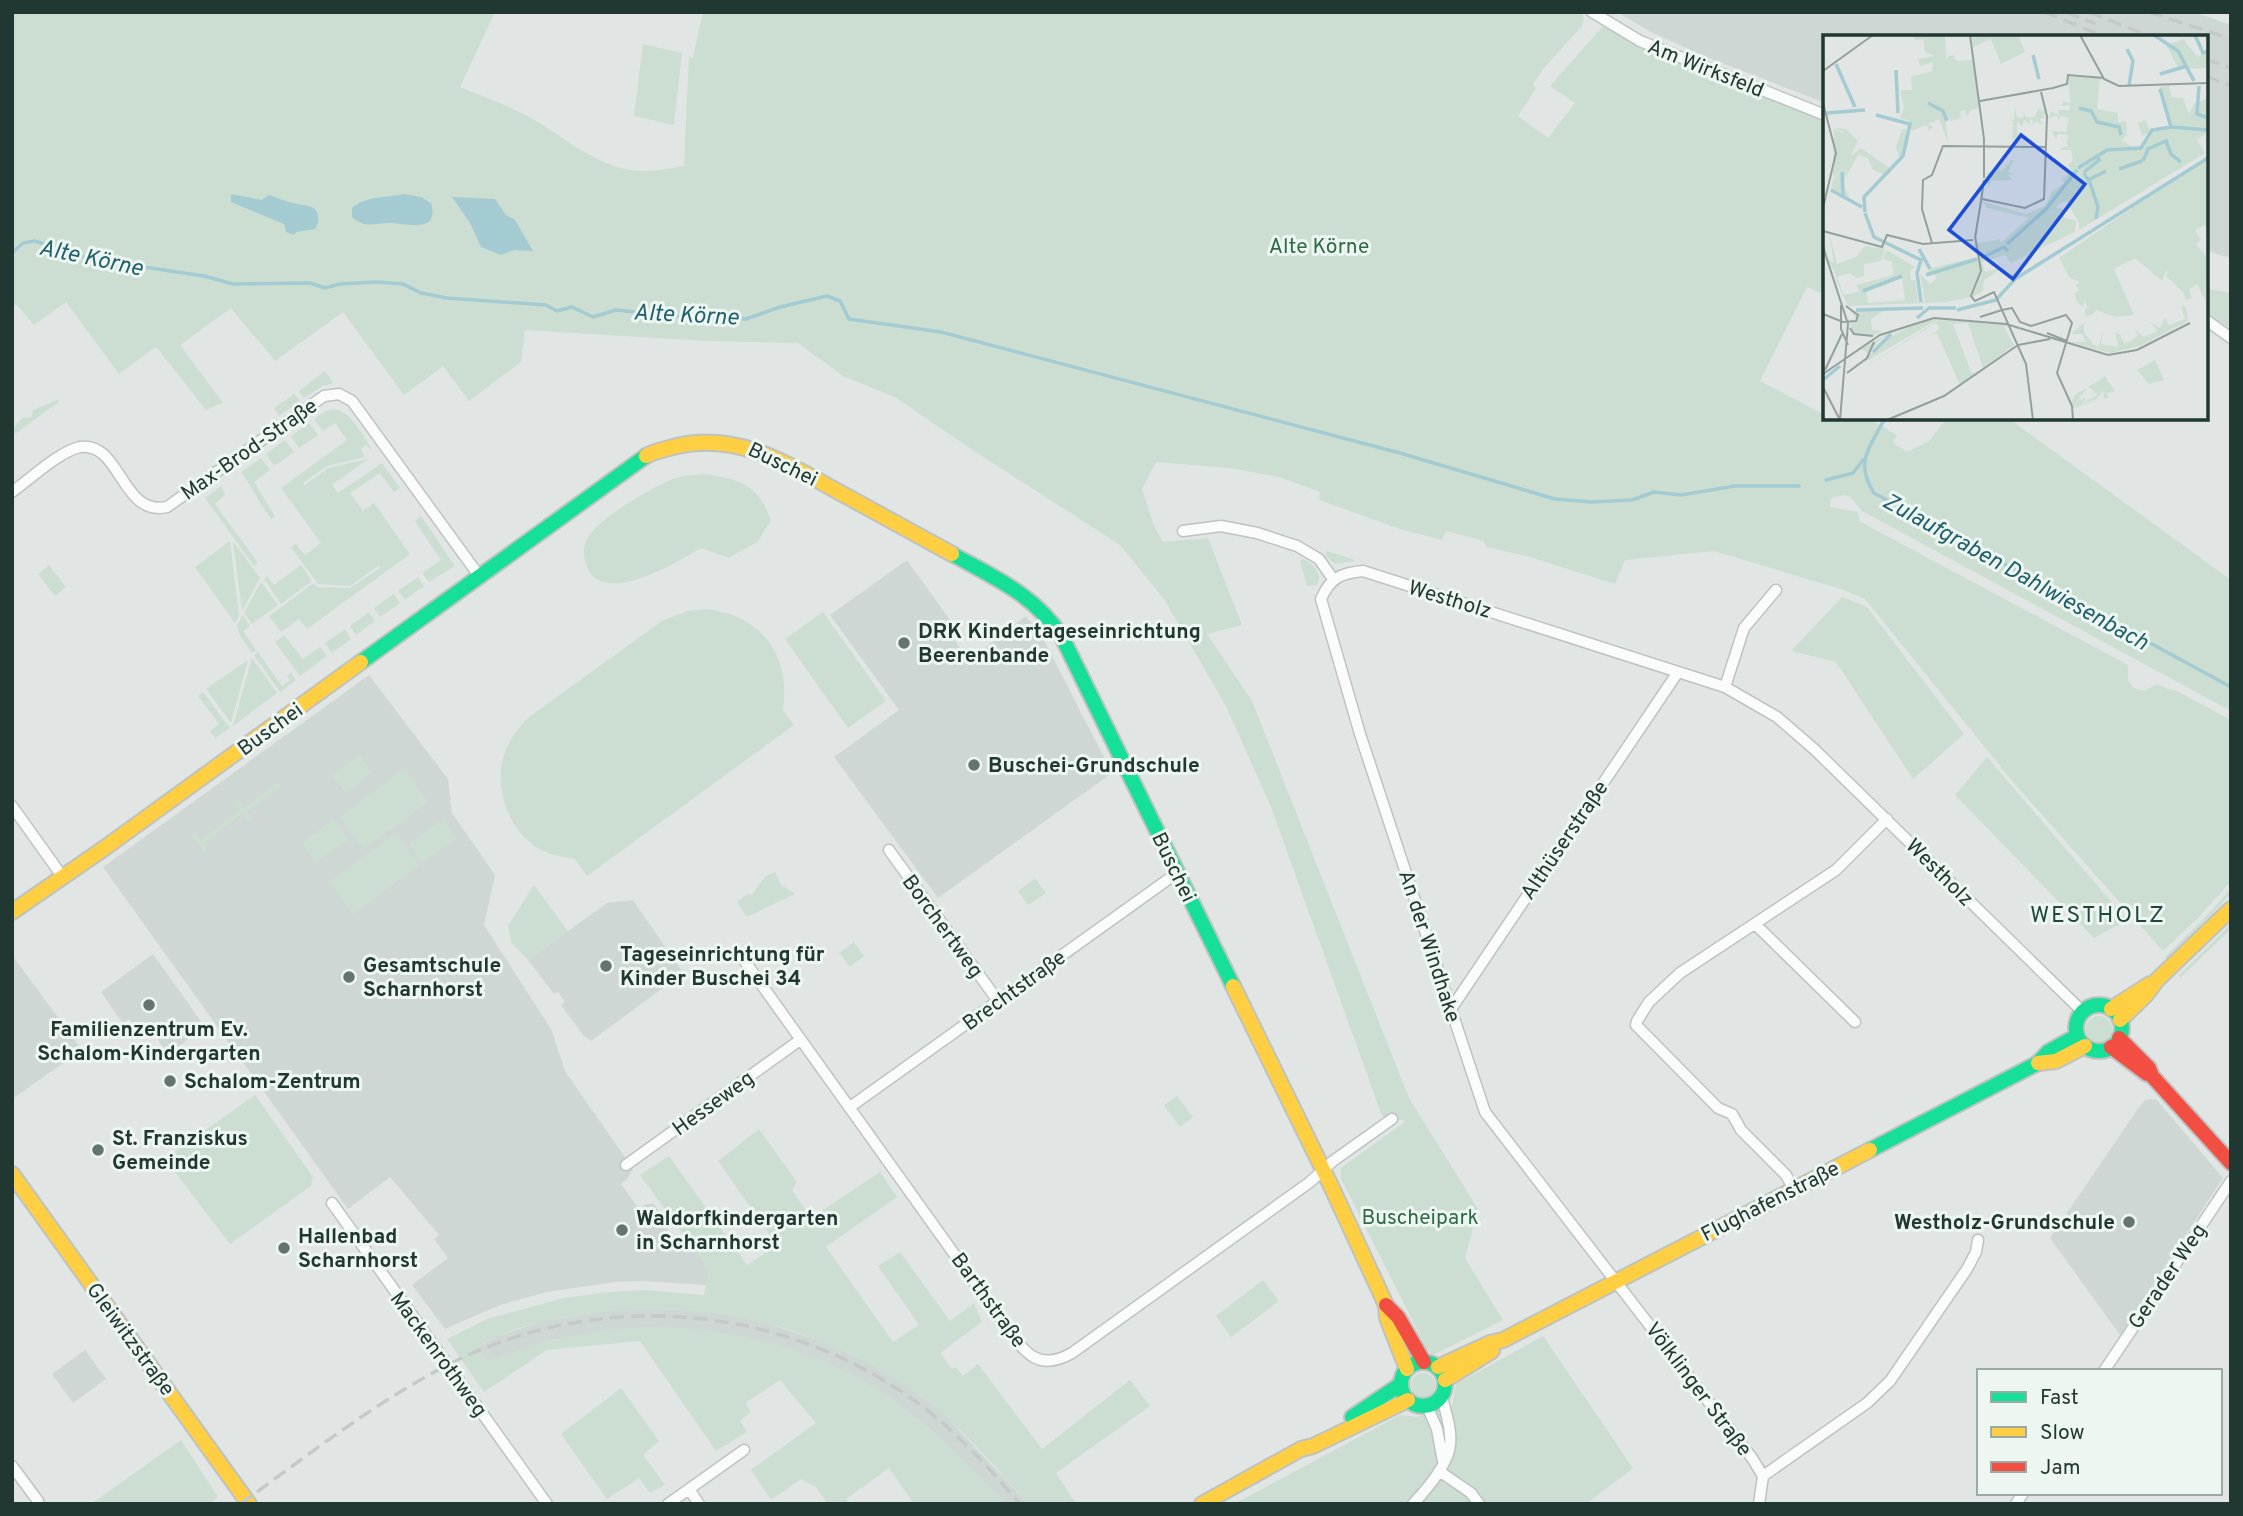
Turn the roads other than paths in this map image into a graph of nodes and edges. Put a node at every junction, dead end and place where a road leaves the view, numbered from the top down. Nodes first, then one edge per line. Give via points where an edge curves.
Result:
1 (1592, 12) edge
2 (1823, 114) edge
3 (2208, 321) edge
4 (2231, 338) edge
5 (12, 492) edge
6 (1183, 531) dead end
7 (480, 577) junction
8 (1333, 579) junction
9 (1776, 590) dead end
10 (1678, 672) junction
11 (1725, 687) junction
12 (12, 806) edge
13 (1887, 819) junction
14 (889, 850) dead end
15 (1177, 873) junction
16 (62, 876) junction
17 (2231, 909) edge
18 (12, 912) edge
19 (1755, 923) junction
20 (741, 956) dead end
21 (998, 1002) junction
22 (1451, 1009) junction
23 (2083, 1012) junction
24 (2115, 1015) junction
25 (1855, 1022) dead end
26 (800, 1040) junction
27 (2081, 1041) junction
28 (2115, 1043) junction
29 (850, 1107) junction
30 (1392, 1119) dead end
31 (2231, 1163) edge
32 (626, 1165) dead end
33 (1323, 1170) junction
34 (12, 1174) edge
35 (2231, 1181) edge
36 (1793, 1188) junction
37 (332, 1203) dead end
38 (1978, 1240) dead end
39 (1616, 1280) junction
40 (1386, 1305) junction
41 (1408, 1369) junction
42 (2105, 1369) edge
43 (1435, 1370) junction
44 (1401, 1384) junction
45 (1442, 1396) junction
46 (1408, 1400) junction
47 (1427, 1406) junction
48 (1301, 1449) junction
49 (744, 1450) dead end
50 (12, 1466) edge
51 (1441, 1466) junction
52 (1763, 1476) junction
53 (689, 1489) junction
54 (38, 1501) dead end
55 (249, 1504) edge
56 (547, 1504) edge
57 (668, 1504) edge
58 (699, 1504) edge
59 (1202, 1504) edge
60 (1413, 1504) edge
61 (1479, 1504) edge
62 (1759, 1504) edge

1 - 2 street, Am Wirksfeld via 1640,41
3 - 4 street
5 - 7 street, Max-Brod-Straße via 68,452 92,447 139,502 148,508 167,508 324,396 338,394 352,401
6 - 8 street via 1221,526 1257,533 1297,546 1318,559
7 - 15 street, Buschei via 649,454 711,440 767,454 1019,591 1041,609 1062,637
7 - 16 street, Buschei
8 - 10 street, Westholz via 1363,571
8 - 22 street, An der Windhake via 1321,599 1360,734
9 - 11 street via 1744,628
10 - 11 street, Westholz
10 - 22 street, Althüserstraße
11 - 13 street, Westholz via 1777,717
12 - 16 street
13 - 19 street via 1836,870
13 - 23 street, Westholz
14 - 21 street, Borchertweg
15 - 21 street, Brechtstraße
15 - 33 street, Buschei
16 - 18 street, Buschei
17 - 24 street via 2146,995
19 - 25 street
19 - 36 street via 1680,973 1656,995 1636,1025 1718,1108 1732,1114
20 - 26 street, Barthstraße
21 - 29 street, Brechtstraße
22 - 39 street, An der Windhake via 1485,1112
23 - 24 street via 2098,1006
23 - 27 street via 2078,1020
24 - 28 street via 2122,1027
26 - 29 street, Barthstraße
26 - 32 street, Hesseweg
27 - 28 street via 2099,1051
27 - 36 street, Flughafenstraße via 2048,1052 2038,1063
28 - 31 street via 2149,1068
29 - 33 street, Barthstraße via 1023,1349 1050,1362 1080,1347
30 - 33 street
33 - 40 street, Buschei
34 - 55 street, Gleiwitzstraße
35 - 42 street, Gerader Weg
36 - 39 street, Flughafenstraße
37 - 56 street, Mackenrothweg
38 - 52 street via 1967,1269 1890,1381 1867,1403
39 - 43 street, Flughafenstraße
39 - 52 street, Völklinger Straße
40 - 41 street, Buschei
40 - 43 street, Buschei via 1397,1313 1416,1352
41 - 43 street, Flughafenstraße
41 - 44 street
43 - 45 street
44 - 46 street
44 - 48 street
45 - 47 street
45 - 51 street via 1451,1445
46 - 47 street
46 - 48 street
47 - 51 street via 1437,1429
48 - 59 street
49 - 53 street
50 - 54 street
51 - 60 street
51 - 61 street
52 - 62 street, Völklinger Straße
53 - 57 street
53 - 58 street

